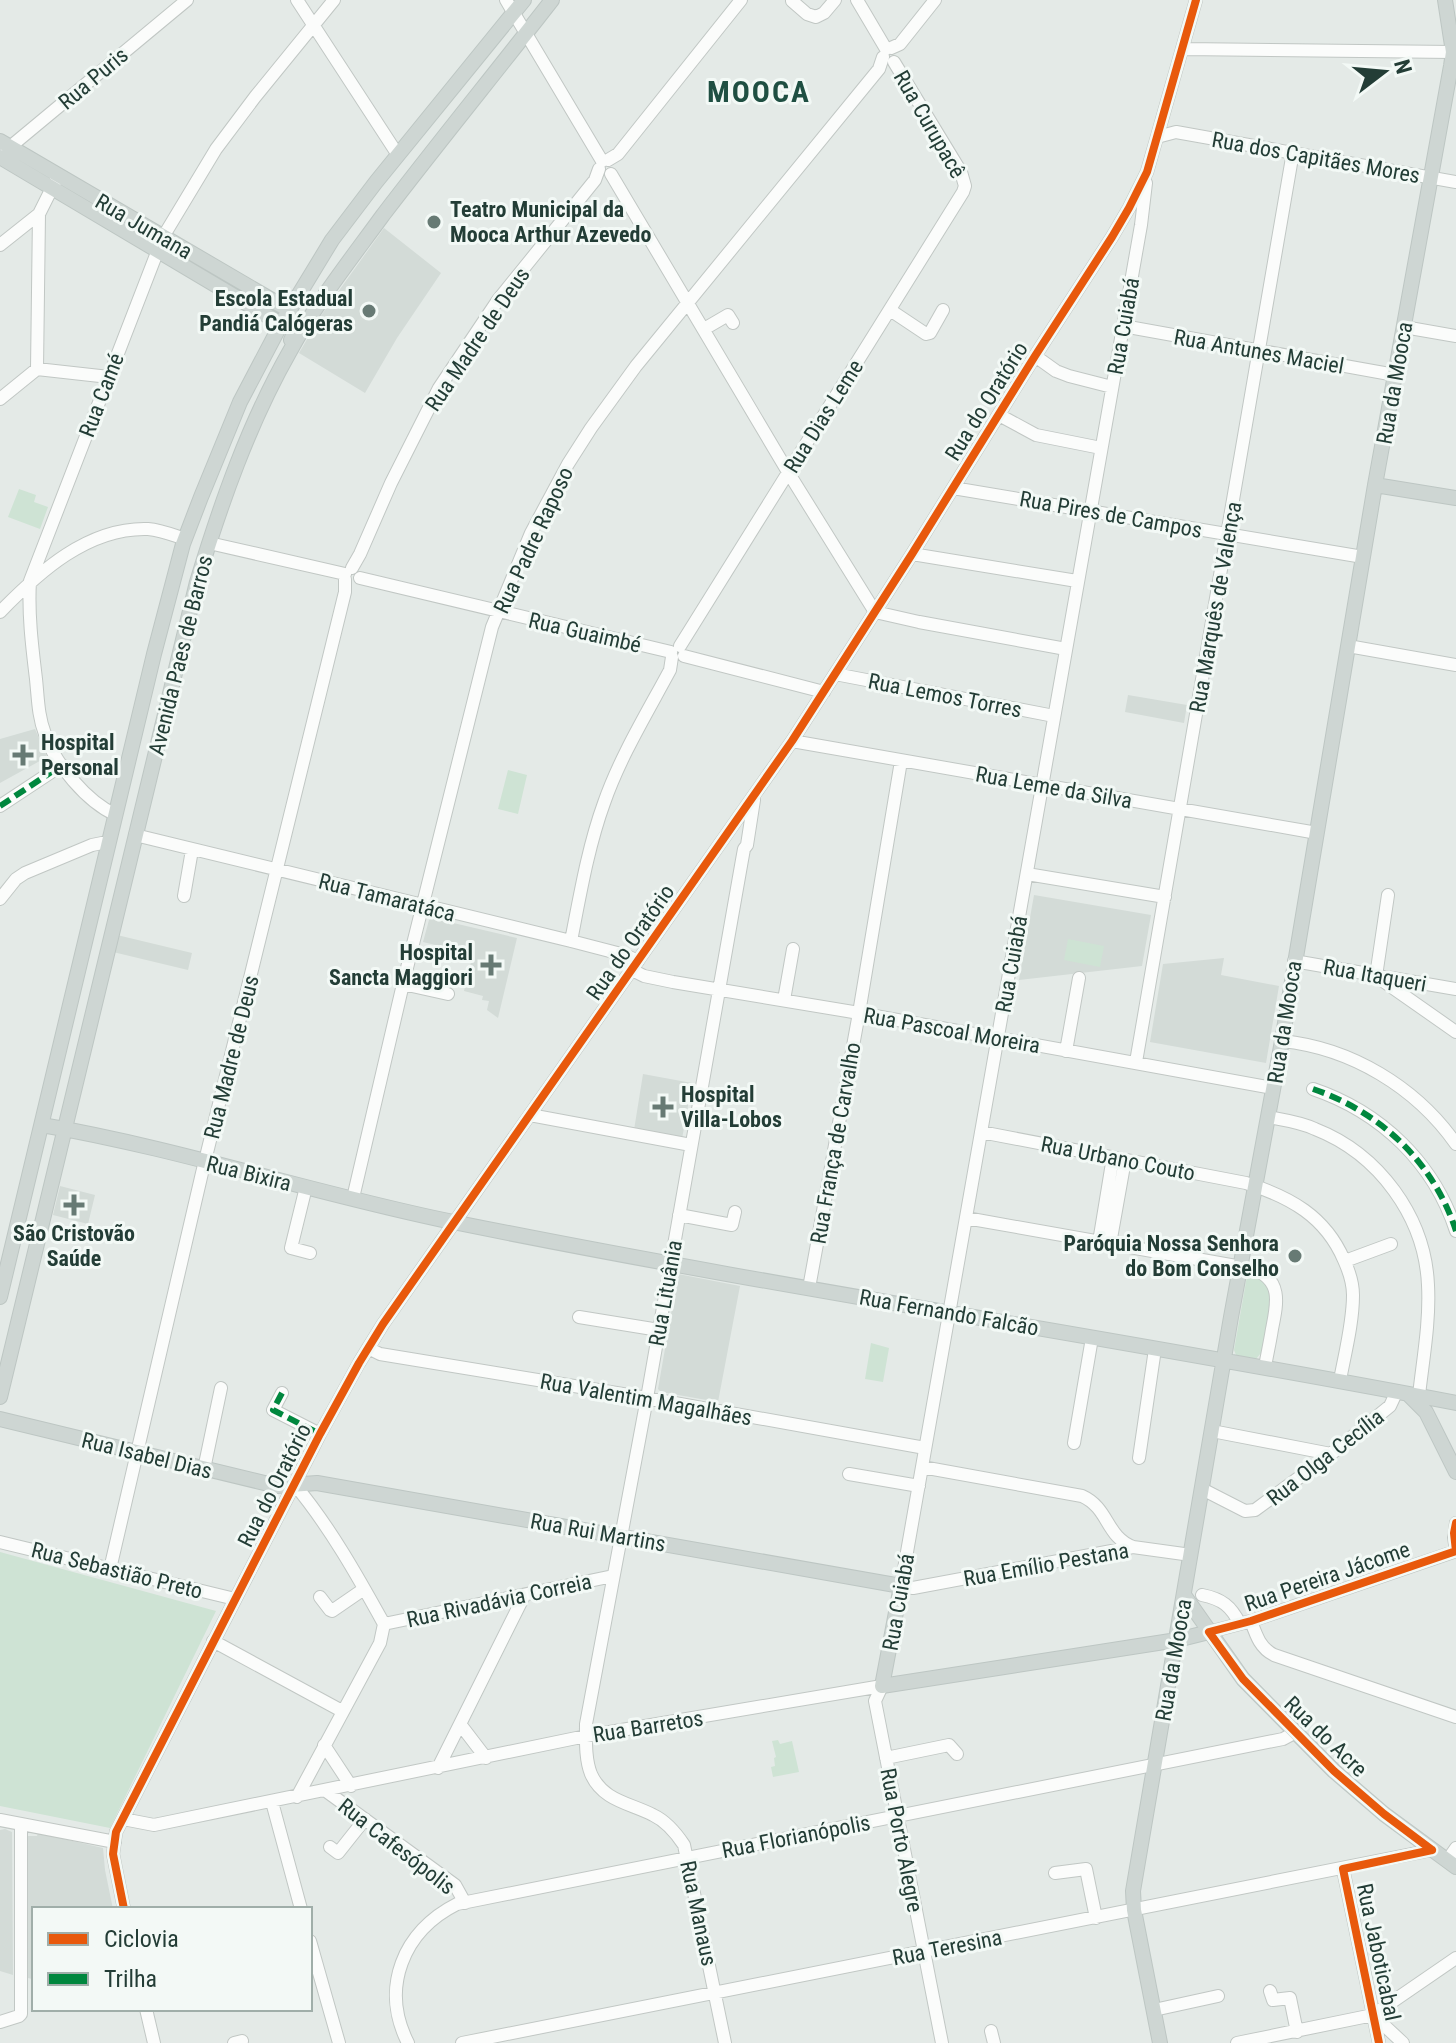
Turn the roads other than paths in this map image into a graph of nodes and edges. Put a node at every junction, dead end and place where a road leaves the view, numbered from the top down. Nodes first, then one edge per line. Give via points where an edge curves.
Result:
1 (187, 0) edge
2 (297, 0) edge
3 (334, 0) edge
4 (552, 0) edge
5 (741, 0) edge
6 (835, 0) edge
7 (857, 0) edge
8 (935, 0) edge
9 (1196, 0) edge
10 (1445, 0) edge
11 (792, 1) edge
12 (515, 4) edge
13 (314, 26) junction
14 (527, 32) junction
15 (1182, 49) junction
16 (1453, 52) junction
17 (890, 56) junction
18 (1163, 115) junction
19 (1176, 132) junction
20 (1157, 137) junction
21 (3, 151) edge
22 (1293, 152) junction
23 (398, 155) junction
24 (607, 167) junction
25 (1147, 172) junction
26 (1431, 177) junction
27 (56, 182) junction
28 (1456, 182) edge
29 (965, 186) joint
30 (1129, 208) junction
31 (39, 214) junction
32 (1122, 221) junction
33 (1141, 225) junction
34 (1137, 242) junction
35 (160, 243) junction
36 (0, 245) edge
37 (688, 303) junction
38 (890, 310) junction
39 (943, 310) dead end
40 (285, 317) junction
41 (733, 323) dead end
42 (1123, 326) junction
43 (1404, 327) junction
44 (704, 329) junction
45 (1456, 336) edge
46 (1260, 351) junction
47 (289, 352) junction
48 (1035, 356) junction
49 (37, 369) junction
50 (1395, 375) junction
51 (109, 377) junction
52 (1112, 387) junction
53 (0, 399) edge
54 (999, 415) junction
55 (1101, 448) junction
56 (788, 472) junction
57 (1375, 485) junction
58 (953, 488) junction
59 (1456, 498) edge
60 (1090, 510) junction
61 (1227, 534) junction
62 (185, 539) junction
63 (209, 543) junction
64 (912, 554) junction
65 (1363, 557) junction
66 (352, 578) junction
67 (30, 581) junction
68 (1077, 581) junction
69 (498, 611) junction
70 (0, 612) edge
71 (875, 612) junction
72 (1348, 646) junction
73 (1066, 649) junction
74 (676, 657) junction
75 (1456, 665) edge
76 (835, 674) junction
77 (824, 692) junction
78 (1054, 716) junction
79 (792, 741) junction
80 (132, 753) junction
81 (901, 761) junction
82 (62, 765) junction
83 (1041, 785) junction
84 (755, 795) junction
85 (0, 806) edge
86 (1180, 810) junction
87 (116, 815) junction
88 (735, 824) junction
89 (1317, 833) junction
90 (135, 835) junction
91 (749, 835) junction
92 (109, 844) junction
93 (744, 849) junction
94 (192, 850) junction
95 (277, 870) junction
96 (1027, 874) junction
97 (1388, 895) dead end
98 (184, 896) dead end
99 (1165, 897) junction
100 (0, 899) edge
101 (422, 906) junction
102 (571, 941) junction
103 (793, 949) dead end
104 (1294, 961) junction
105 (635, 965) junction
106 (1376, 976) junction
107 (1079, 978) dead end
108 (403, 984) junction
109 (1456, 989) edge
110 (718, 990) junction
111 (448, 994) dead end
112 (784, 1000) junction
113 (859, 1013) junction
114 (1456, 1032) edge
115 (999, 1037) junction
116 (1282, 1041) junction
117 (1066, 1051) junction
118 (1136, 1062) junction
119 (1273, 1088) junction
120 (1313, 1089) dead end
121 (530, 1115) junction
122 (1268, 1117) junction
123 (42, 1125) junction
124 (65, 1129) junction
125 (981, 1132) junction
126 (1456, 1144) edge
127 (691, 1145) junction
128 (1119, 1158) junction
129 (205, 1162) junction
130 (1255, 1186) junction
131 (306, 1187) junction
132 (353, 1198) junction
133 (735, 1212) dead end
134 (679, 1215) junction
135 (966, 1218) junction
136 (455, 1223) junction
137 (1456, 1231) edge
138 (1105, 1243) junction
139 (1391, 1244) dead end
140 (310, 1253) dead end
141 (1345, 1261) junction
142 (670, 1263) junction
143 (1240, 1267) junction
144 (809, 1288) junction
145 (0, 1297) edge
146 (949, 1312) junction
147 (579, 1317) dead end
148 (659, 1330) junction
149 (1092, 1338) junction
150 (368, 1348) junction
151 (1155, 1349) junction
152 (1223, 1361) junction
153 (1265, 1367) junction
154 (1340, 1380) junction
155 (221, 1388) dead end
156 (282, 1393) dead end
157 (1408, 1393) junction
158 (0, 1397) edge
159 (647, 1398) junction
160 (1450, 1401) edge
161 (0, 1419) edge
162 (1432, 1425) junction
163 (1212, 1431) junction
164 (320, 1434) junction
165 (1074, 1443) dead end
166 (925, 1448) junction
167 (137, 1452) junction
168 (1331, 1454) junction
169 (1139, 1458) dead end
170 (922, 1467) junction
171 (204, 1469) junction
172 (1456, 1472) edge
173 (849, 1474) dead end
174 (295, 1485) junction
175 (919, 1486) junction
176 (1202, 1489) junction
177 (1456, 1523) edge
178 (1111, 1530) junction
179 (620, 1536) junction
180 (0, 1542) edge
181 (1133, 1547) junction
182 (1456, 1551) edge
183 (1100, 1554) junction
184 (1191, 1555) junction
185 (110, 1569) junction
186 (613, 1576) junction
187 (901, 1586) junction
188 (364, 1589) junction
189 (1184, 1595) junction
190 (1202, 1595) dead end
191 (524, 1596) junction
192 (320, 1597) dead end
193 (235, 1599) junction
194 (1246, 1623) junction
195 (384, 1624) junction
196 (1209, 1632) junction
197 (1177, 1640) junction
198 (213, 1641) junction
199 (882, 1686) junction
200 (342, 1711) junction
201 (1456, 1717) edge
202 (460, 1724) junction
203 (1296, 1732) junction
204 (586, 1736) junction
205 (324, 1745) junction
206 (957, 1754) dead end
207 (486, 1758) junction
208 (886, 1758) junction
209 (1155, 1765) junction
210 (438, 1768) junction
211 (351, 1786) junction
212 (326, 1791) junction
213 (297, 1797) junction
214 (272, 1802) junction
215 (897, 1816) junction
216 (123, 1819) junction
217 (365, 1819) junction
218 (0, 1820) edge
219 (21, 1824) junction
220 (115, 1842) junction
221 (330, 1847) dead end
222 (1432, 1850) junction
223 (687, 1858) junction
224 (1453, 1859) edge
225 (1343, 1869) junction
226 (1055, 1873) dead end
227 (465, 1903) junction
228 (124, 1907) edge
229 (300, 1907) edge
230 (1134, 1910) junction
231 (1096, 1918) junction
232 (312, 1948) edge
233 (924, 1952) junction
234 (1456, 1958) edge
235 (1270, 1991) dead end
236 (715, 1993) junction
237 (1218, 1996) dead end
238 (1154, 2010) junction
239 (146, 2011) edge
240 (1373, 2015) junction
241 (0, 2022) edge
242 (1297, 2032) junction
243 (154, 2043) edge
244 (339, 2043) edge
245 (408, 2043) edge
246 (462, 2043) edge
247 (725, 2043) edge
248 (942, 2043) edge
249 (1160, 2043) edge
250 (1237, 2043) edge
251 (1379, 2043) edge
252 (1403, 2043) edge

1 - 21 street, Rua Puris
2 - 13 street
3 - 13 street, Rua Camé
4 - 14 main road, Avenida Paes de Barros
5 - 24 street, Rua Madre de Deus
6 - 11 street via 816,17
7 - 17 street, Rua Curupacê
8 - 17 street, Rua Padre Raposo
9 - 15 street, Rua do Oratório
10 - 16 main road, Rua da Mooca
12 - 14 street
12 - 23 main road, Avenida Paes de Barros
13 - 23 street
13 - 35 street, Rua Camé via 216,149
14 - 24 street
14 - 47 main road, Avenida Paes de Barros via 368,236
15 - 16 street
15 - 18 street, Rua do Oratório
16 - 26 main road, Rua da Mooca
17 - 29 street, Rua Curupacê
17 - 37 street, Rua Padre Raposo
18 - 19 street
18 - 20 street, Rua do Oratório
19 - 20 street, Rua dos Capitães Mores
19 - 22 street, Rua dos Capitães Mores
20 - 25 street, Rua do Oratório
21 - 27 main road, Rua Jumana
22 - 26 street, Rua dos Capitães Mores
22 - 46 street, Rua Marquês de Valença
23 - 40 main road, Avenida Paes de Barros via 332,240
24 - 37 street
24 - 66 street, Rua Madre de Deus via 498,300 439,388 391,483
25 - 30 street, Rua do Oratório
25 - 33 street, Rua Cuiabá
26 - 28 street, Rua dos Capitães Mores
26 - 43 main road, Rua da Mooca
27 - 31 street
27 - 35 main road, Rua Jumana
29 - 38 street, Rua Dias Leme
30 - 32 street, Rua do Oratório
30 - 33 street
31 - 36 street
31 - 49 street
32 - 34 street
32 - 48 street, Rua do Oratório
33 - 34 street, Rua Cuiabá
34 - 42 street, Rua Cuiabá
35 - 40 main road, Rua Jumana
35 - 51 street, Rua Camé
37 - 44 street
37 - 69 street, Rua Padre Raposo via 636,366 568,464
38 - 39 street via 926,334
38 - 56 street, Rua Dias Leme
40 - 47 main road via 297,324
40 - 62 main road, Avenida Paes de Barros via 240,402
41 - 44 street via 728,315
42 - 46 street, Rua Antunes Maciel
42 - 52 street, Rua Cuiabá
43 - 45 street
43 - 50 main road, Rua da Mooca
44 - 56 street
46 - 50 street, Rua Antunes Maciel
46 - 61 street, Rua Marquês de Valença
47 - 63 main road, Avenida Paes de Barros via 257,418
48 - 52 street via 1056,371
48 - 54 street, Rua do Oratório
49 - 51 street
49 - 53 street
50 - 57 main road, Rua da Mooca
51 - 67 street, Rua Camé
52 - 55 street, Rua Cuiabá
54 - 55 street via 1036,435
54 - 58 street, Rua do Oratório
55 - 60 street, Rua Cuiabá
56 - 71 street
56 - 74 street, Rua Dias Leme
57 - 59 main road
57 - 65 main road, Rua da Mooca
58 - 60 street, Rua Pires de Campos
58 - 64 street, Rua do Oratório
60 - 61 street, Rua Pires de Campos
60 - 68 street, Rua Cuiabá
61 - 65 street, Rua Pires de Campos
61 - 86 street, Rua Marquês de Valença
62 - 67 street via 151,529 119,533 68,553
62 - 80 main road, Avenida Paes de Barros
63 - 66 street, Rua Guaimbé
63 - 90 main road, Avenida Paes de Barros
64 - 68 street
64 - 71 street, Rua do Oratório
65 - 72 main road, Rua da Mooca
66 - 69 street, Rua Guaimbé
66 - 95 street, Rua Madre de Deus
67 - 70 street
67 - 82 street, Rua Camé via 40,716
68 - 73 street, Rua Cuiabá
69 - 74 street, Rua Guaimbé
69 - 101 street, Rua Padre Raposo
71 - 73 street
71 - 76 street, Rua do Oratório
72 - 75 street
72 - 89 main road, Rua da Mooca
73 - 78 street, Rua Cuiabá
74 - 77 street, Rua Guaimbé
74 - 102 street, Rua Dias Leme via 605,801
76 - 77 street, Rua do Oratório
76 - 78 street, Rua Lemos Torres
77 - 79 street, Rua do Oratório
78 - 83 street, Rua Cuiabá
79 - 81 street, Rua Leme da Silva
79 - 84 street, Rua do Oratório
80 - 87 main road, Avenida Paes de Barros
80 - 90 main road via 134,766 120,822 124,831
81 - 83 street, Rua Leme da Silva
81 - 113 street, Rua França de Carvalho
82 - 85 street
82 - 87 street, Rua Camé via 86,794
83 - 86 street, Rua Leme da Silva
83 - 96 street, Rua Cuiabá
84 - 88 street, Rua do Oratório
84 - 91 street, Rua Lituânia
86 - 89 street, Rua Leme da Silva
86 - 99 street, Rua Marquês de Valença
87 - 92 main road, Avenida Paes de Barros
88 - 91 street via 746,826
88 - 93 street
88 - 105 street, Rua do Oratório
89 - 104 main road, Rua da Mooca
90 - 94 street, Rua Tamaratáca
90 - 124 main road, Avenida Paes de Barros
91 - 93 street, Rua Lituânia
92 - 100 street via 92,845 25,873
92 - 123 main road, Avenida Paes de Barros
93 - 110 street, Rua Lituânia
94 - 95 street, Rua Tamaratáca
94 - 98 street
95 - 101 street, Rua Tamaratáca
95 - 129 street, Rua Madre de Deus
96 - 99 street
96 - 115 street, Rua Cuiabá
97 - 106 street
99 - 118 street, Rua Marquês de Valença
101 - 102 street, Rua Tamaratáca
101 - 108 street, Rua Padre Raposo
102 - 105 street, Rua Tamaratáca via 625,955
103 - 112 street
104 - 106 street, Rua Itaqueri
104 - 116 main road, Rua da Mooca
105 - 110 street, Rua Pascoal Moreira via 644,976
105 - 121 street, Rua do Oratório
106 - 109 street, Rua Itaqueri
106 - 114 street
107 - 117 street
108 - 111 street
108 - 132 street, Rua Padre Raposo
110 - 112 street, Rua Pascoal Moreira
110 - 127 street, Rua Lituânia
112 - 113 street, Rua Pascoal Moreira
113 - 115 street, Rua Pascoal Moreira
113 - 144 street, Rua França de Carvalho
115 - 117 street, Rua Pascoal Moreira
115 - 125 street, Rua Cuiabá
116 - 119 main road, Rua da Mooca
116 - 126 street via 1330,1050 1376,1072 1420,1104
117 - 118 street, Rua Pascoal Moreira
118 - 119 street, Rua Pascoal Moreira
119 - 122 main road, Rua da Mooca
120 - 137 street via 1364,1112 1394,1134 1433,1180
121 - 127 street
121 - 136 street, Rua do Oratório
122 - 130 main road, Rua da Mooca
122 - 157 street via 1338,1140 1374,1167 1408,1211 1428,1285 1428,1314
123 - 124 main road, Rua Bixira
123 - 145 main road, Avenida Paes de Barros
124 - 129 main road, Rua Bixira
124 - 158 main road, Avenida Paes de Barros
125 - 128 street, Rua Urbano Couto
125 - 135 street, Rua Cuiabá
127 - 134 street, Rua Lituânia
128 - 130 street, Rua Urbano Couto
128 - 138 street
129 - 131 main road, Rua Bixira
129 - 167 street, Rua Madre de Deus
130 - 141 street, Rua Urbano Couto via 1293,1203 1325,1226
130 - 143 main road, Rua da Mooca
131 - 132 main road, Rua Bixira
131 - 140 street via 291,1248
132 - 136 main road, Rua Bixira
133 - 134 street via 732,1225
134 - 142 street, Rua Lituânia
135 - 138 street
135 - 146 street, Rua Cuiabá
136 - 142 main road, Rua Fernando Falcão
136 - 150 street, Rua do Oratório
138 - 143 street
139 - 141 street
141 - 154 street, Rua Urbano Couto via 1353,1296
142 - 144 main road, Rua Fernando Falcão
142 - 148 street, Rua Lituânia
143 - 152 main road, Rua da Mooca
143 - 153 street via 1262,1273 1276,1294
144 - 146 main road, Rua Fernando Falcão
146 - 149 main road, Rua Fernando Falcão
146 - 166 street, Rua Cuiabá
147 - 148 street
148 - 159 street, Rua Lituânia
149 - 151 main road, Rua Fernando Falcão
149 - 165 street
150 - 159 street, Rua Valentim Magalhães
150 - 164 street, Rua do Oratório
151 - 152 main road, Rua Fernando Falcão
151 - 169 street
152 - 153 main road, Rua Fernando Falcão
152 - 163 main road, Rua da Mooca
153 - 154 main road, Rua Fernando Falcão
154 - 157 main road, Rua Fernando Falcão
155 - 171 street
156 - 164 street via 273,1410
157 - 160 main road, Rua Fernando Falcão
157 - 162 main road
157 - 168 street, Rua Olga Cecília
159 - 166 street, Rua Valentim Magalhães
159 - 179 street, Rua Lituânia
160 - 162 main road, Rua Fernando Falcão via 1433,1406
161 - 167 main road, Rua Isabel Dias
162 - 172 main road
163 - 168 street
163 - 176 main road, Rua da Mooca
164 - 174 street, Rua do Oratório
166 - 170 street, Rua Cuiabá
167 - 171 main road, Rua Isabel Dias
167 - 185 street, Rua Madre de Deus
168 - 176 street, Rua Olga Cecília via 1252,1511
170 - 175 street, Rua Cuiabá
170 - 178 street via 1082,1496 1098,1507
171 - 174 main road, Rua Isabel Dias via 277,1486
173 - 175 street
174 - 179 main road, Rua Rui Martins via 317,1483
174 - 188 street
174 - 193 street, Rua do Oratório
175 - 187 street, Rua Cuiabá
176 - 184 main road, Rua da Mooca
177 - 182 street
178 - 181 street
178 - 183 street
179 - 186 street, Rua Lituânia
179 - 187 main road, Rua Rui Martins
180 - 185 street, Rua Sebastião Preto
181 - 183 street, Rua Emílio Pestana
181 - 184 street, Rua Emílio Pestana
182 - 194 street, Rua Pereira Jácome
183 - 187 street, Rua Emílio Pestana
184 - 189 main road, Rua da Mooca
185 - 193 street, Rua Sebastião Preto
186 - 191 street, Rua Rivadávia Correia
186 - 204 street, Rua Lituânia
187 - 199 main road, Rua Cuiabá
188 - 192 street via 332,1611
188 - 195 street
189 - 196 main road, Rua do Acre
189 - 197 main road, Rua da Mooca
190 - 194 street, Rua Pereira Jácome via 1226,1603
191 - 195 street, Rua Rivadávia Correia
191 - 202 street
193 - 198 street, Rua do Oratório
194 - 196 street, Rua Pereira Jácome
194 - 201 street via 1274,1655
195 - 200 street via 380,1643
196 - 197 main road, Rua Pereira Jácome
196 - 203 main road, Rua do Acre via 1243,1679
197 - 199 main road, Rua Barretos
197 - 209 main road, Rua da Mooca
198 - 200 street
198 - 216 street, Rua do Oratório
199 - 204 street, Rua Barretos
199 - 208 street, Rua Porto Alegre via 875,1701
200 - 205 street
202 - 207 street
202 - 210 street
203 - 209 street, Rua Florianópolis
203 - 222 main road, Rua do Acre via 1344,1780
204 - 207 street, Rua Barretos
204 - 223 street, Rua Manaus via 592,1775 603,1791 664,1823 677,1834
205 - 211 street
205 - 213 street
206 - 208 street via 949,1745
207 - 210 street, Rua Barretos
208 - 215 street, Rua Porto Alegre
209 - 215 street, Rua Florianópolis
209 - 230 main road, Rua da Mooca
210 - 211 street, Rua Barretos
211 - 212 street, Rua Barretos
212 - 213 street, Rua Barretos
212 - 217 street, Rua Cafesópolis
213 - 214 street, Rua Barretos
214 - 216 street, Rua Barretos via 154,1825
214 - 229 street
215 - 223 street, Rua Florianópolis
215 - 233 street, Rua Porto Alegre
216 - 220 street, Rua do Oratório
217 - 221 street via 338,1853
217 - 227 street, Rua Cafesópolis via 455,1885
218 - 219 street
219 - 220 street
219 - 241 street via 21,2014
220 - 228 street, Rua do Oratório
222 - 224 main road, Rua do Acre
222 - 225 street, Rua Teresina
223 - 227 street, Rua Florianópolis
223 - 236 street, Rua Manaus
225 - 230 street, Rua Teresina
225 - 240 street, Rua Jaboticabal
226 - 231 street via 1086,1869
227 - 245 street, Rua Florianópolis via 427,1924 404,1957 397,1990
230 - 231 street, Rua Teresina
230 - 238 main road, Rua da Mooca
231 - 233 street, Rua Teresina
232 - 244 street
233 - 236 street, Rua Teresina
233 - 248 street, Rua Porto Alegre
234 - 240 street
235 - 242 street via 1273,2000 1290,1998
236 - 246 street, Rua Teresina
236 - 247 street, Rua Manaus
237 - 238 street
238 - 249 main road, Rua da Mooca
239 - 243 street
240 - 242 street
240 - 251 street, Rua Jaboticabal
240 - 252 street
242 - 250 street

